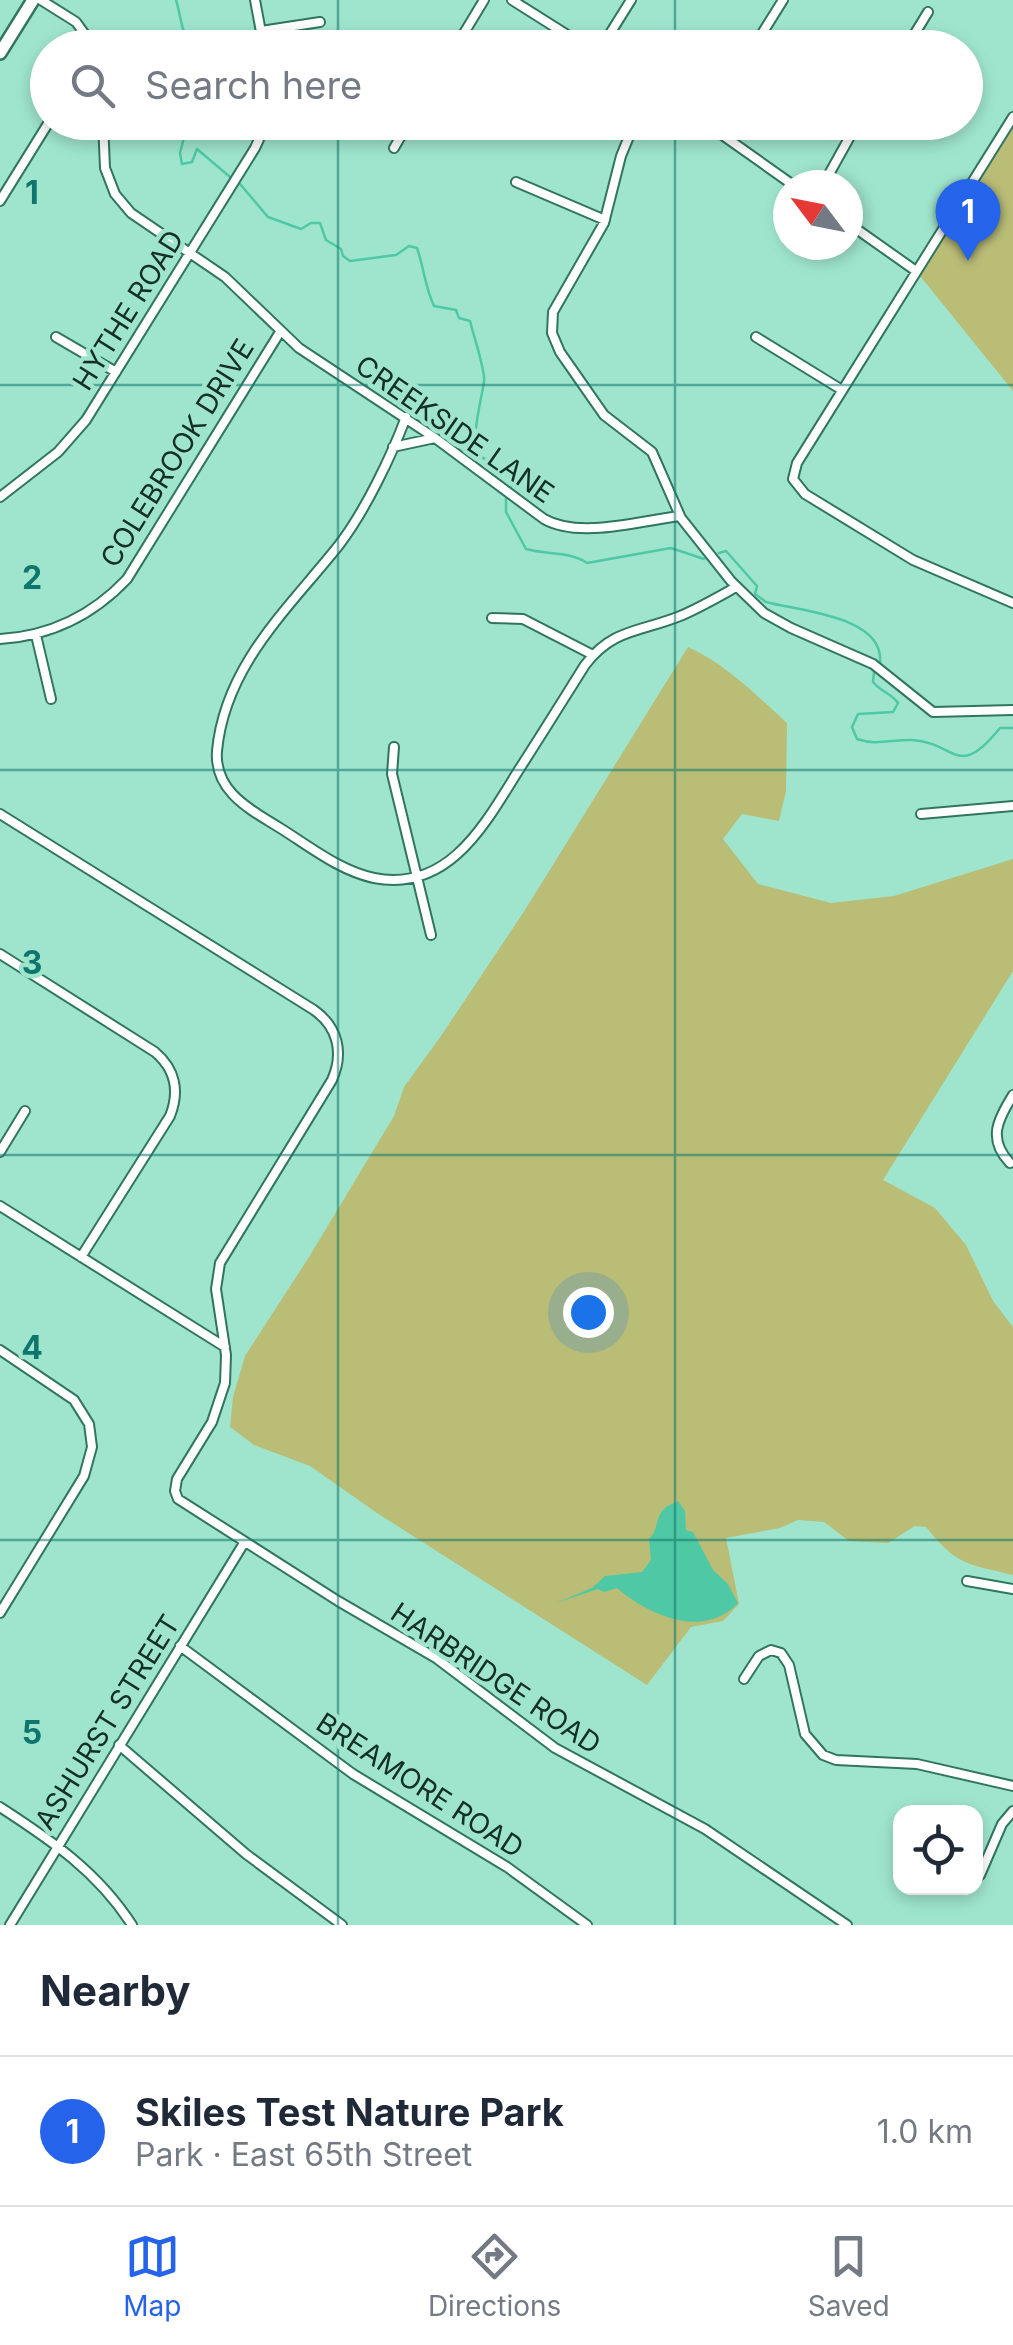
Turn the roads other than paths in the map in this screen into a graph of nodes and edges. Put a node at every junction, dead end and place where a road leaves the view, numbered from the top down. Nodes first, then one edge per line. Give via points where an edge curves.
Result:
1 (32, 0) edge
2 (41, 0) edge
3 (254, 0) edge
4 (484, 0) edge
5 (512, 0) edge
6 (631, 0) edge
7 (783, 0) edge
8 (928, 12) dead end
9 (320, 22) dead end
10 (82, 30) edge
11 (261, 30) edge
12 (268, 30) edge
13 (466, 30) edge
14 (560, 30) edge
15 (612, 30) edge
16 (764, 30) edge
17 (917, 30) edge
18 (0, 53) edge
19 (1013, 117) edge
20 (38, 140) edge
21 (103, 140) edge
22 (258, 140) edge
23 (399, 140) edge
24 (628, 140) edge
25 (730, 140) edge
26 (848, 140) edge
27 (394, 148) dead end
28 (773, 170) edge
29 (831, 170) edge
30 (516, 182) dead end
31 (0, 201) edge
32 (605, 220) junction
33 (863, 234) edge
34 (190, 253) junction
35 (916, 271) junction
36 (280, 332) junction
37 (56, 337) dead end
38 (756, 337) dead end
39 (116, 372) junction
40 (842, 390) junction
41 (406, 417) junction
42 (435, 438) junction
43 (393, 447) junction
44 (0, 497) edge
45 (679, 516) junction
46 (736, 587) junction
47 (1013, 603) edge
48 (492, 618) dead end
49 (36, 634) junction
50 (0, 639) edge
51 (593, 655) junction
52 (51, 699) dead end
53 (1013, 710) edge
54 (394, 746) dead end
55 (1013, 806) edge
56 (0, 814) edge
57 (921, 814) dead end
58 (416, 877) junction
59 (431, 935) dead end
60 (0, 954) edge
61 (1013, 1095) edge
62 (25, 1110) dead end
63 (0, 1152) edge
64 (1010, 1162) dead end
65 (0, 1206) edge
66 (81, 1257) junction
67 (225, 1347) junction
68 (0, 1350) edge
69 (244, 1542) junction
70 (967, 1580) dead end
71 (1013, 1589) edge
72 (0, 1613) edge
73 (180, 1646) junction
74 (744, 1679) dead end
75 (119, 1746) junction
76 (1013, 1786) edge
77 (0, 1807) edge
78 (1013, 1811) edge
79 (58, 1845) junction
80 (983, 1869) edge
81 (10, 1925) edge
82 (132, 1925) edge
83 (342, 1925) edge
84 (587, 1925) edge
85 (847, 1925) edge

1 - 18 main road
2 - 10 street
3 - 11 street
4 - 13 street
5 - 14 street
6 - 15 street
7 - 16 street
8 - 17 street
9 - 12 street
19 - 35 street
20 - 31 street
21 - 34 street, CREEKSIDE LANE via 115,194 134,216
22 - 34 street, HYTHE ROAD
23 - 27 street
24 - 32 street
25 - 28 street
26 - 29 street
30 - 32 street
32 - 45 street via 556,305 552,333 604,415 652,452
33 - 35 street
34 - 36 street, CREEKSIDE LANE via 231,282
34 - 39 street, HYTHE ROAD
35 - 40 street
36 - 41 street, CREEKSIDE LANE
36 - 49 street, COLEBROOK DRIVE via 127,579 89,612
37 - 39 street
38 - 40 street
39 - 44 street, HYTHE ROAD via 64,447
40 - 47 street via 798,463 794,479 804,494 910,558
41 - 42 street, CREEKSIDE LANE
41 - 43 street
42 - 43 street
42 - 45 street, CREEKSIDE LANE via 556,526 584,529
43 - 58 street via 349,530 249,658 217,751 224,782 241,803 293,836 362,874
45 - 46 street
46 - 51 street via 678,616 624,632
46 - 53 street via 778,622 873,664 932,712
48 - 51 street via 520,618
49 - 50 street, COLEBROOK DRIVE
49 - 52 street
51 - 58 street via 477,836 450,862
54 - 58 street via 392,774
55 - 57 street
56 - 67 street via 331,1026 338,1067 332,1080 220,1263 216,1289
58 - 59 street
60 - 66 street via 158,1054 175,1083 170,1116
61 - 64 street via 995,1132
62 - 63 street
65 - 66 street
66 - 67 street
67 - 69 street, HARBRIDGE ROAD via 218,1410 175,1493
68 - 72 street via 74,1400 91,1434 84,1476
69 - 73 street, ASHURST STREET
69 - 85 street, HARBRIDGE ROAD via 436,1658 554,1748 694,1822
70 - 71 street
73 - 75 street, ASHURST STREET
73 - 84 street, BREAMORE ROAD via 344,1768 507,1867
74 - 76 street via 762,1654 784,1655 805,1734 829,1758 917,1764
75 - 79 street, ASHURST STREET
75 - 83 street
77 - 79 street
78 - 80 street
79 - 81 street, ASHURST STREET
79 - 82 street

